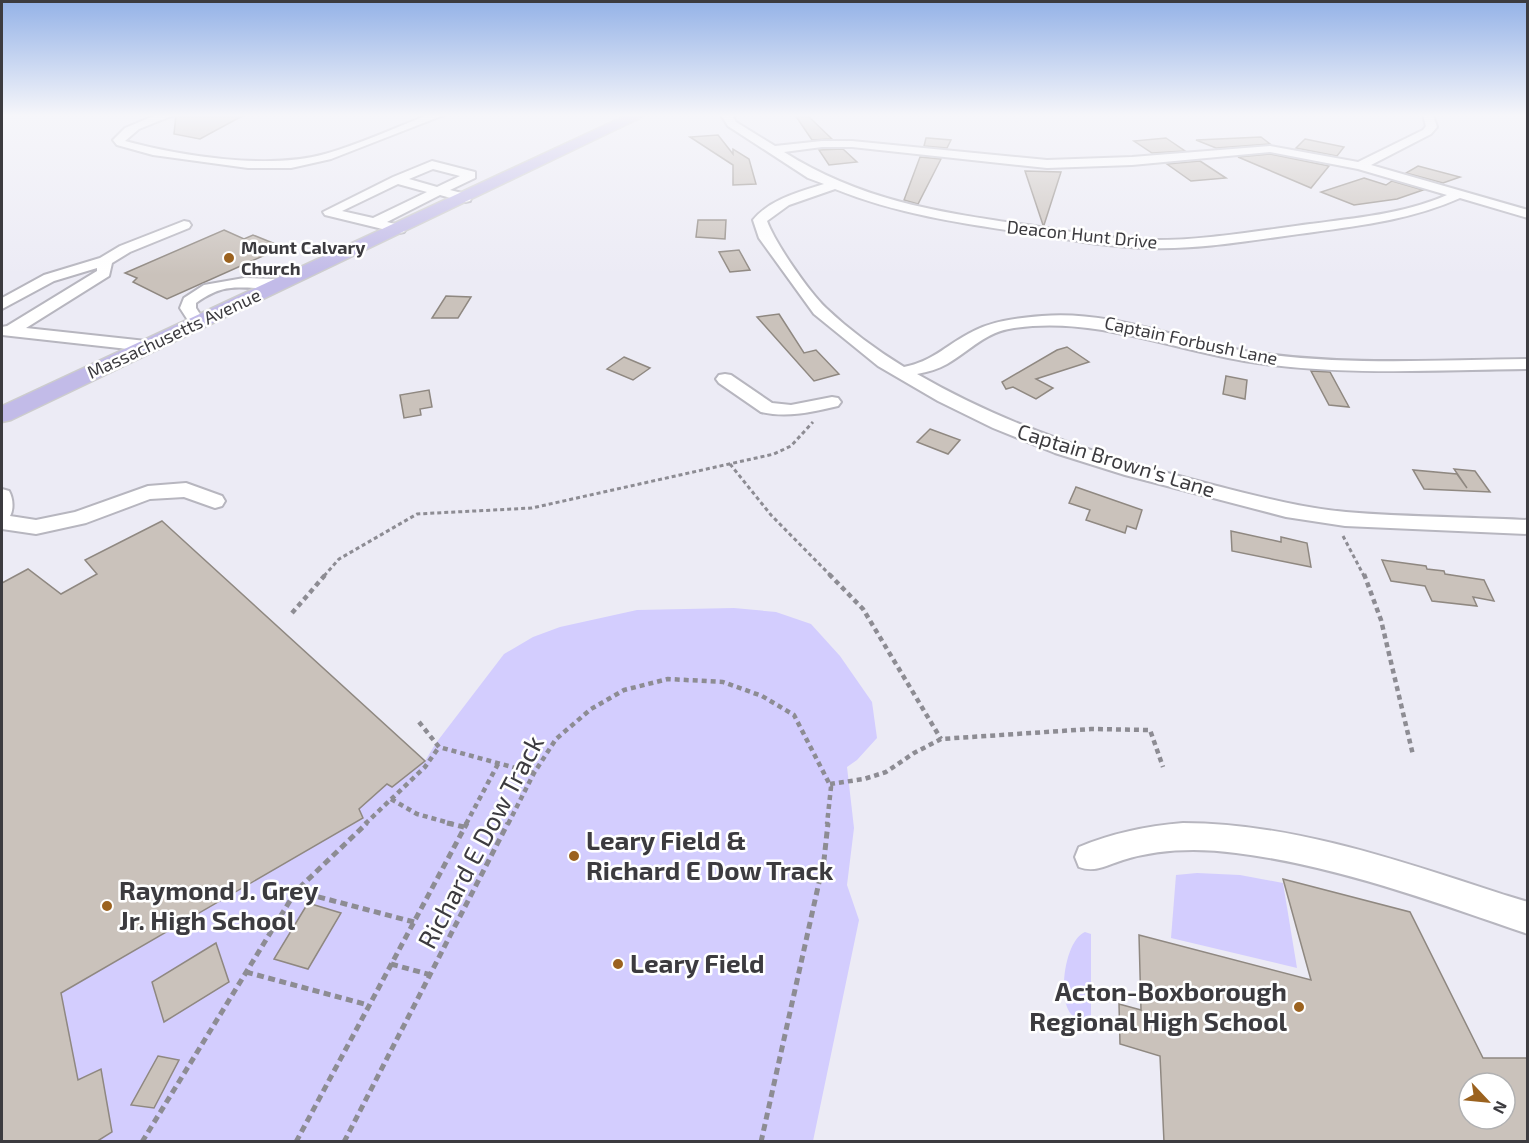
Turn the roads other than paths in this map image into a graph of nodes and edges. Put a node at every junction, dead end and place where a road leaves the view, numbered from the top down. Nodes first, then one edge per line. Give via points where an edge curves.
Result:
1 (424, 168) edge
2 (445, 168) edge
3 (513, 168) edge
4 (802, 168) edge
5 (1368, 168) edge
6 (397, 180) junction
7 (834, 185) junction
8 (461, 190) junction
9 (438, 191) junction
10 (1459, 194) junction
11 (1527, 214) edge
12 (374, 223) junction
13 (184, 225) dead end
14 (399, 229) junction
15 (105, 261) junction
16 (2, 304) edge
17 (2, 312) edge
18 (34, 316) junction
19 (6, 331) edge
20 (146, 346) junction
21 (1527, 364) edge
22 (903, 372) junction
23 (725, 379) dead end
24 (832, 402) road end
25 (2, 415) edge
26 (2, 496) edge
27 (215, 501) dead end
28 (2, 512) edge
29 (2, 522) edge
30 (1527, 527) edge
31 (1090, 857) dead end
32 (1527, 918) edge

1 - 6 street
2 - 8 street via 471,175
3 - 8 main road, Massachusetts Avenue
4 - 7 street, Deacon Hunt Drive
5 - 10 street
6 - 9 street
6 - 12 street via 330,212
7 - 10 street, Deacon Hunt Drive via 873,200 951,218 1147,244 1214,241 1386,218 1424,209
7 - 22 street, Captain Brown's Lane via 772,210 760,220 762,228 820,311 884,362
8 - 9 street
8 - 14 main road, Massachusetts Avenue
9 - 12 street
10 - 11 street
12 - 14 street
13 - 15 street
14 - 20 main road, Massachusetts Avenue
15 - 16 street via 49,278
15 - 18 street via 104,273
17 - 18 street
18 - 19 street
19 - 20 street
20 - 25 main road, Massachusetts Avenue
21 - 22 street, Captain Forbush Lane via 1289,362 1207,348 1114,325 1057,320 994,328 969,339 940,361
22 - 30 street, Captain Brown's Lane via 1000,424 1062,449 1207,492 1333,517
23 - 24 street via 767,408 791,410
26 - 28 street
27 - 29 street via 186,490 148,493 79,518 36,527
31 - 32 street via 1156,839 1236,839 1287,847

